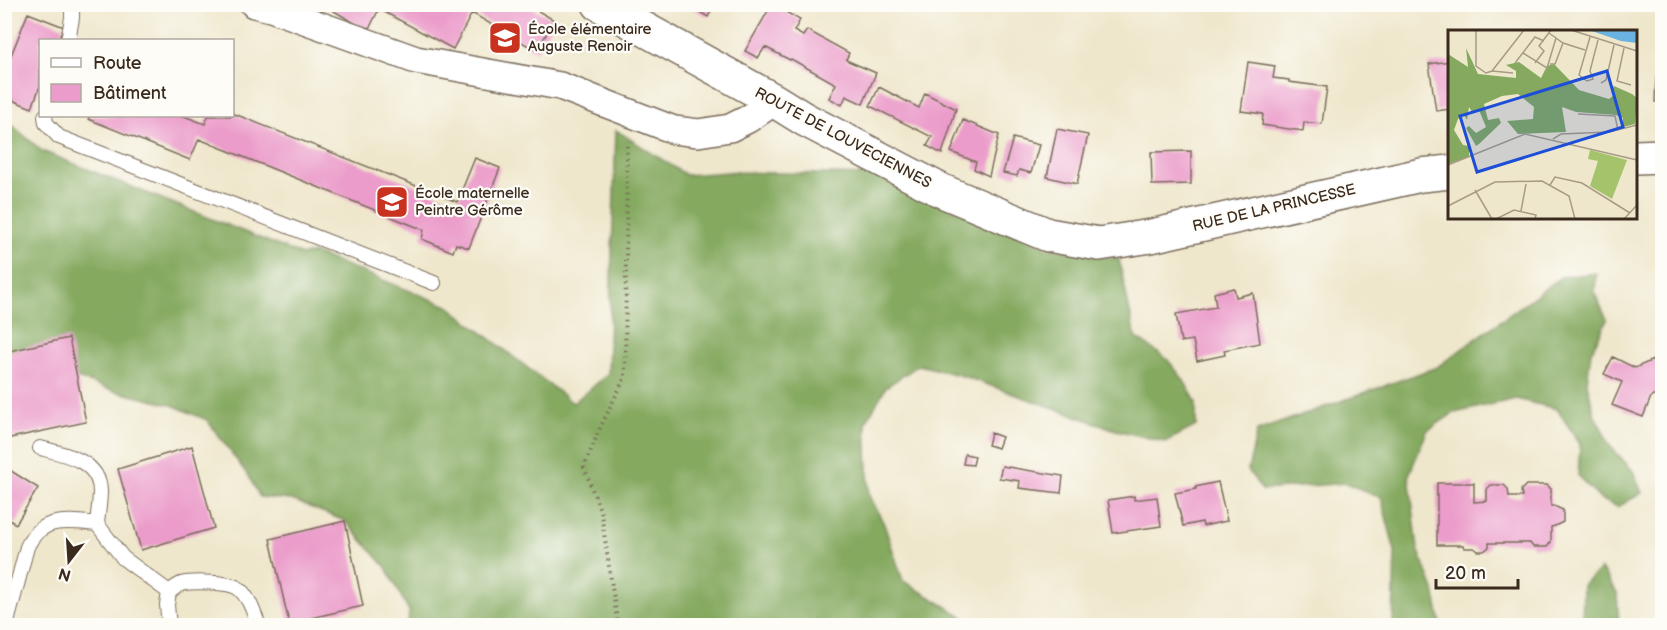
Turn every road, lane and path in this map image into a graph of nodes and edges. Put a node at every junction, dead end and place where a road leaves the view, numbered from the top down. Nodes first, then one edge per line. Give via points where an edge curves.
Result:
1 (72, 4) edge
2 (254, 4) edge
3 (599, 4) edge
4 (68, 39) edge
5 (775, 101) junction
6 (627, 111) junction
7 (45, 117) edge
8 (1662, 156) edge
9 (1637, 157) edge
10 (1448, 172) edge
11 (1099, 244) joint
12 (434, 284) dead end
13 (40, 448) dead end
14 (97, 524) junction
15 (170, 592) junction
16 (6, 626) edge
17 (169, 626) edge
18 (259, 626) edge
19 (618, 626) edge

1 - 4 lane
2 - 6 street via 416,60 560,86
3 - 5 street, ROUTE DE LOUVECIENNES
5 - 6 street via 730,128 698,133 674,130
5 - 11 street, ROUTE DE LOUVECIENNES via 940,190 1048,235
6 - 19 path via 625,377 584,467 601,513
7 - 12 lane via 59,137
8 - 9 street
10 - 11 street, RUE DE LA PRINCESSE
13 - 14 lane via 69,455 89,466 96,475 100,489
14 - 15 lane via 123,558
14 - 16 lane via 60,522 44,526 31,538
15 - 17 lane
15 - 18 lane via 189,582 214,582 237,588 248,601

